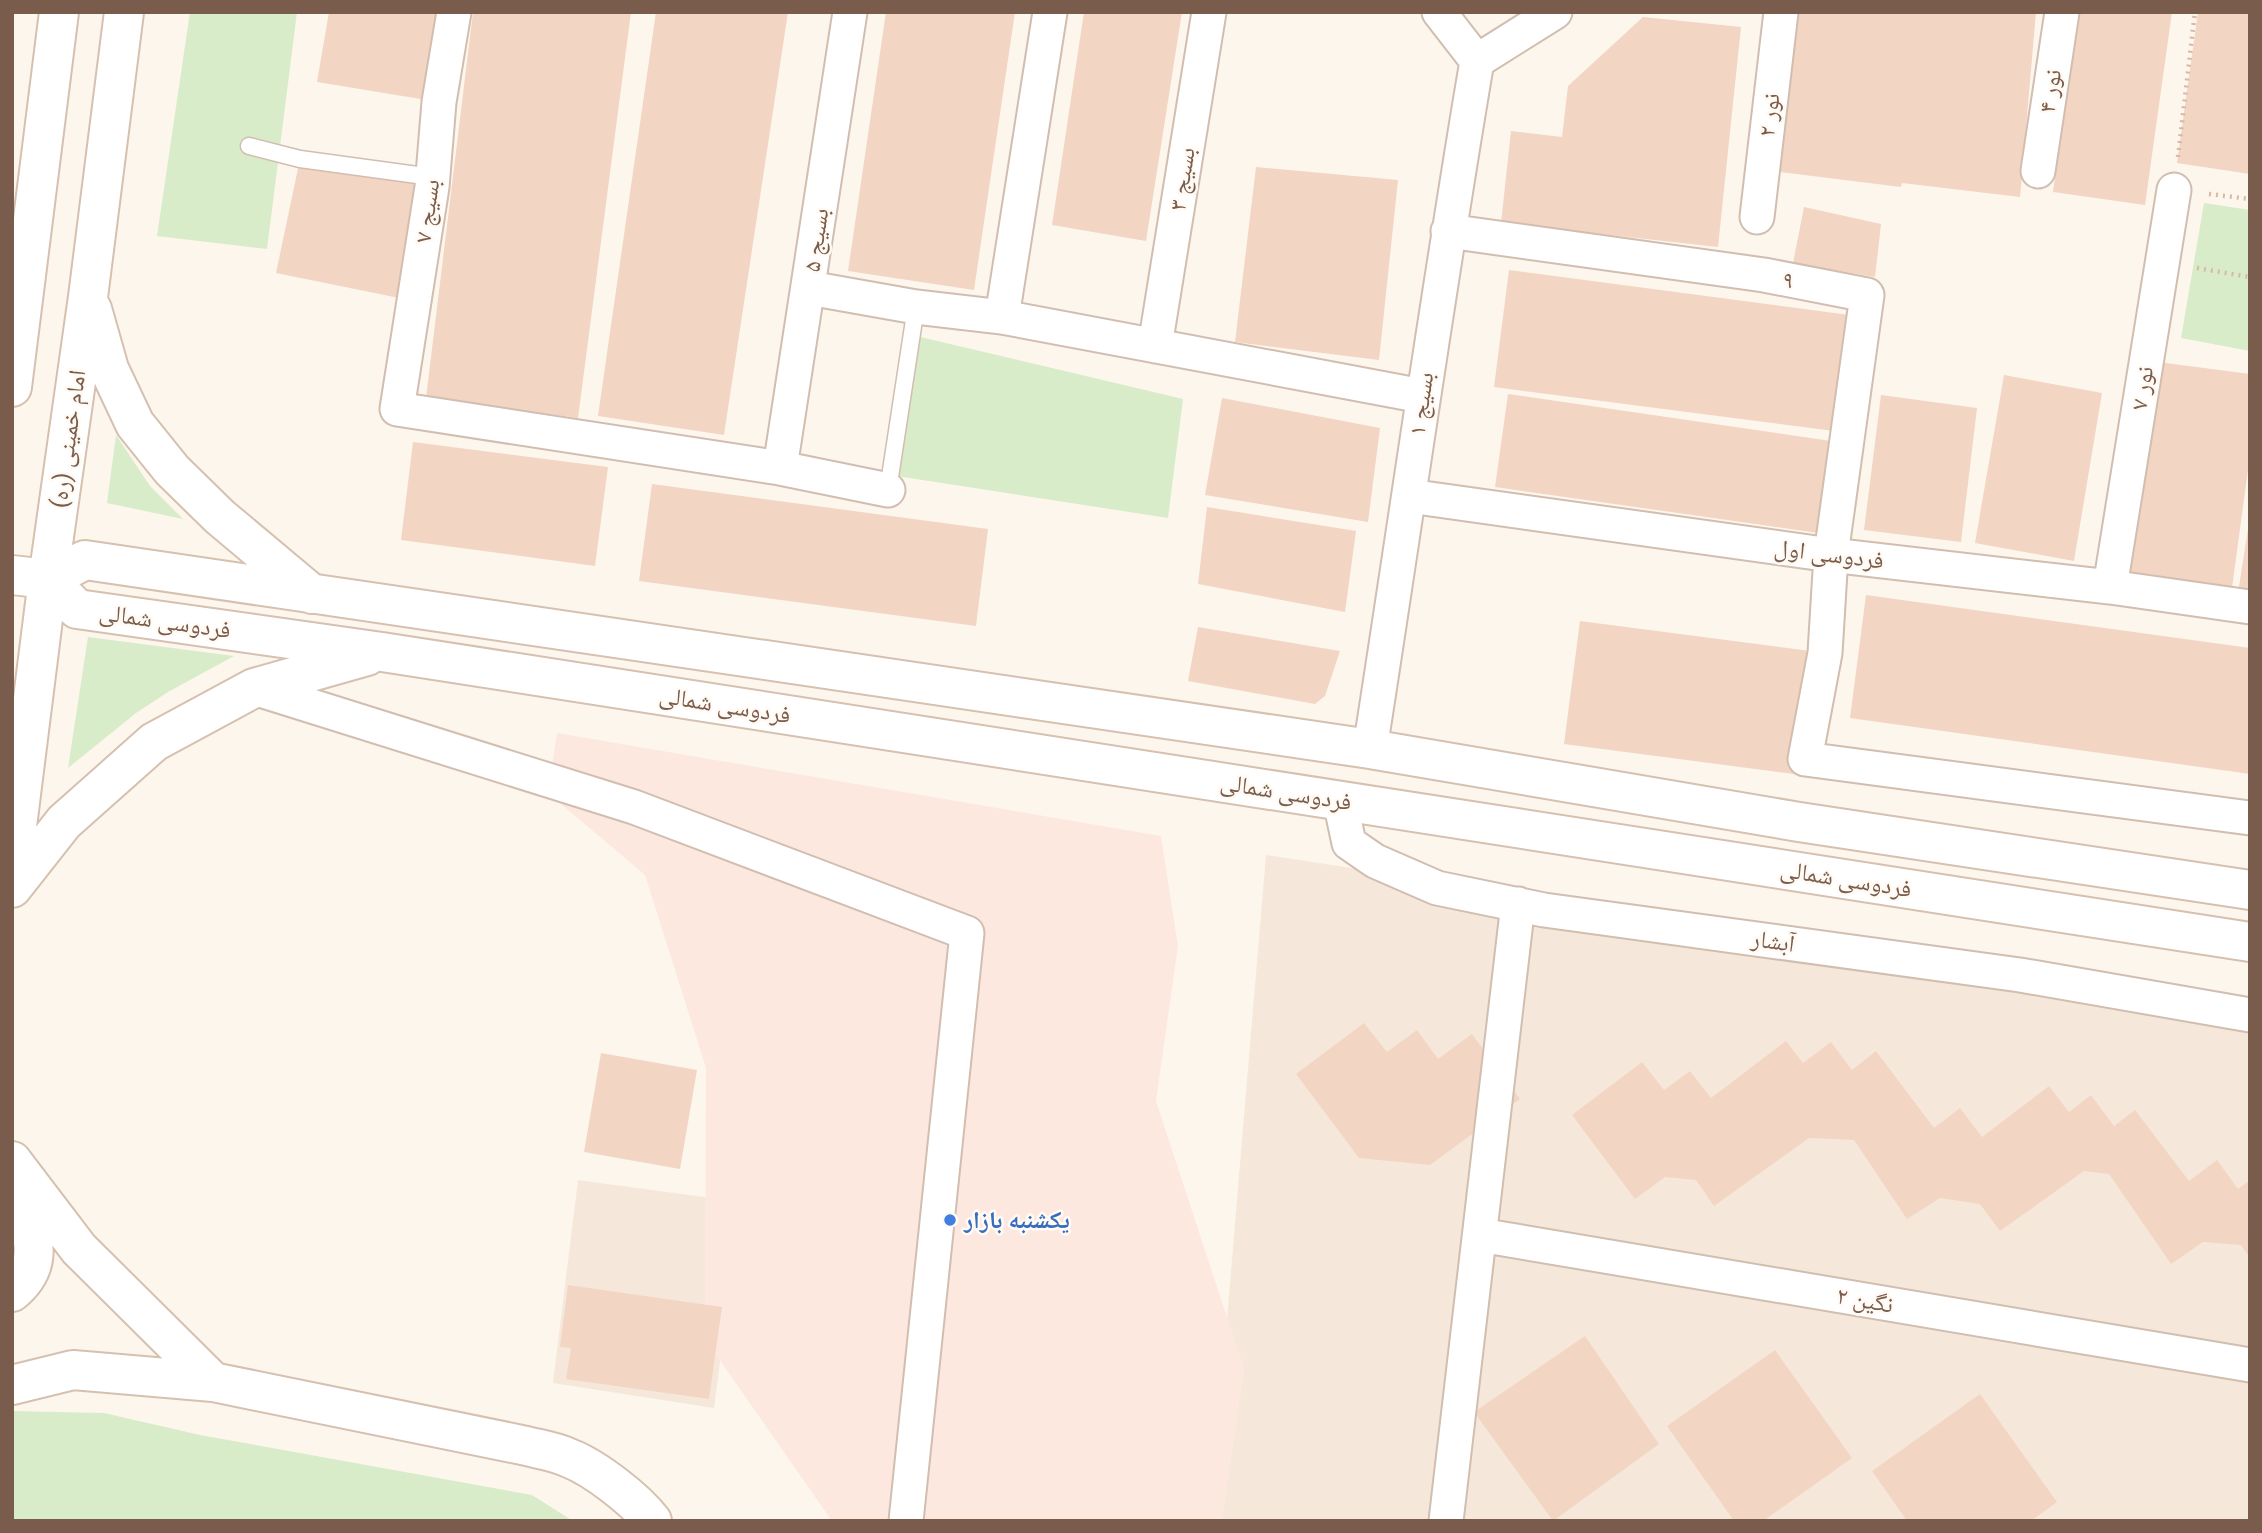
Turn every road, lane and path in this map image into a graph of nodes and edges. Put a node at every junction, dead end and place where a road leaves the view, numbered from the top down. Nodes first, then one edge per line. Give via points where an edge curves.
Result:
1 (59, 12) edge
2 (124, 12) edge
3 (454, 12) edge
4 (850, 12) edge
5 (1050, 12) edge
6 (1209, 12) edge
7 (1439, 12) edge
8 (1555, 12) edge
9 (1781, 12) edge
10 (2062, 12) edge
11 (2195, 12) edge
12 (1477, 61) junction
13 (249, 146) dead end
14 (2038, 171) dead end
15 (432, 177) junction
16 (2174, 190) joint
17 (1757, 217) dead end
18 (1448, 231) junction
19 (2162, 262) junction
20 (2250, 277) edge
21 (809, 289) junction
22 (88, 297) junction
23 (916, 307) junction
24 (1002, 317) junction
25 (1155, 346) junction
26 (12, 387) edge
27 (1422, 396) junction
28 (780, 468) junction
29 (888, 490) joint
30 (1409, 496) junction
31 (1831, 555) junction
32 (30, 577) edge
33 (2110, 587) junction
34 (312, 594) junction
35 (2250, 607) edge
36 (382, 652) junction
37 (254, 688) junction
38 (1370, 749) junction
39 (12, 758) edge
40 (1340, 801) junction
41 (22, 802) junction
42 (2250, 818) edge
43 (12, 866) edge
44 (12, 888) edge
45 (2250, 890) edge
46 (1518, 904) junction
47 (2250, 942) edge
48 (2250, 1015) edge
49 (12, 1161) edge
50 (12, 1188) edge
51 (1480, 1234) junction
52 (12, 1292) edge
53 (2250, 1365) edge
54 (213, 1382) junction
55 (12, 1385) edge
56 (652, 1521) edge
57 (906, 1521) edge
58 (1446, 1521) edge

1 - 26 main road
2 - 22 main road, امام خمینی (ره)
3 - 15 street, بسیج ۷
4 - 21 street, بسیج ۵
5 - 24 street
6 - 25 street, بسیج ۳
7 - 12 street
8 - 12 street
9 - 17 street, نور ۲
10 - 14 street, نور ۴
11 - 16 path
12 - 18 street, بسیج ۱
13 - 15 lane via 300,159
15 - 28 street, بسیج ۷ via 397,410
16 - 19 street, نور ۷
18 - 27 street, بسیج ۱
18 - 31 street, ۹ via 1764,275 1867,295
19 - 20 path
19 - 33 street, نور ۷
21 - 23 street
21 - 28 street, بسیج ۵
22 - 32 main road, امام خمینی (ره)
22 - 34 main road via 109,369 135,424 172,470 220,517
23 - 24 street
23 - 29 lane
24 - 25 street
25 - 27 street
27 - 30 street, بسیج ۱
28 - 29 street
30 - 31 street, فردوسی اول
30 - 38 street, بسیج ۱
31 - 33 street, فردوسی اول
31 - 42 street via 1825,653 1805,759
32 - 34 main road, فردوسی شمالی via 85,560
32 - 36 main road, فردوسی شمالی via 77,609
32 - 41 main road, امام خمینی (ره)
33 - 35 street, فردوسی اول
34 - 38 main road, فردوسی شمالی
36 - 37 main road
36 - 40 main road, فردوسی شمالی
37 - 44 main road via 154,741 64,822
37 - 57 street via 634,807 967,933
38 - 45 main road, فردوسی شمالی via 1800,822
39 - 41 main road
40 - 46 street, آبشار via 1349,843 1375,861 1437,888
40 - 47 main road, فردوسی شمالی
41 - 43 main road, امام خمینی (ره)
46 - 48 street, آبشار via 2020,975
46 - 51 street
49 - 54 main road via 79,1249
50 - 52 main road via 32,1228 34,1261 23,1283
51 - 53 street, نگین ۲
51 - 58 street
54 - 55 main road via 73,1370
54 - 56 main road via 570,1458 613,1485

